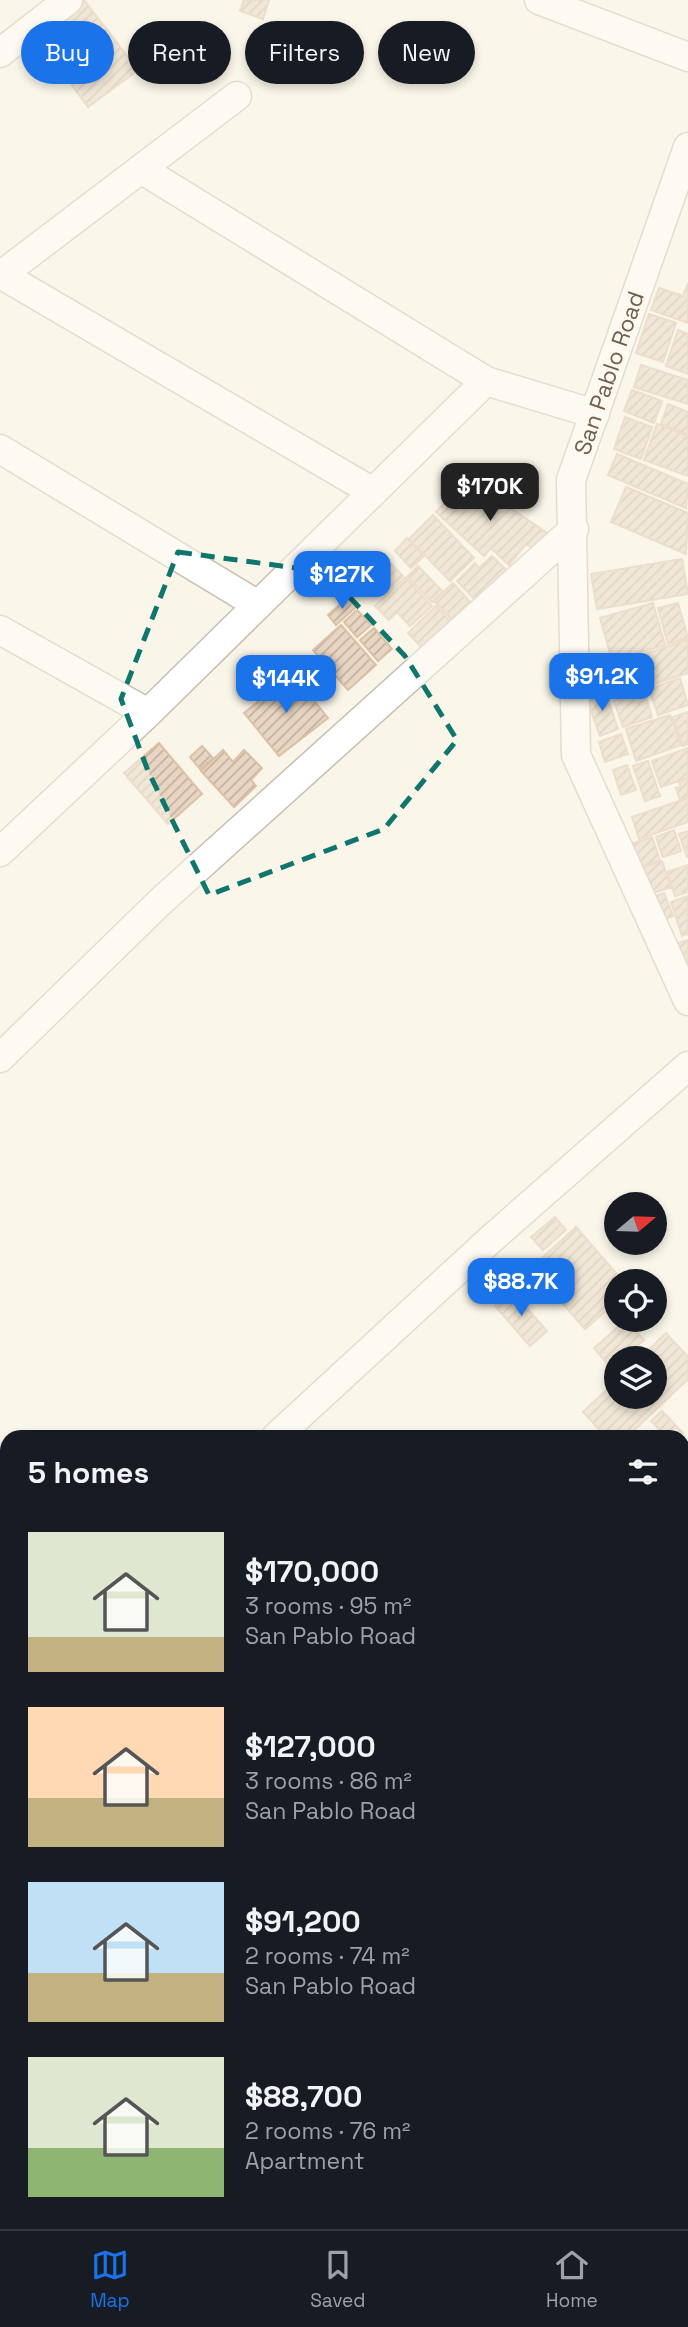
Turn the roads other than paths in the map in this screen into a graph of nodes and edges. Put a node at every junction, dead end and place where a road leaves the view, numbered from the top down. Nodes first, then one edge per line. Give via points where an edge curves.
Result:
1 (68, 0) edge
2 (540, 0) edge
3 (0, 53) edge
4 (688, 57) edge
5 (237, 96) dead end
6 (688, 147) edge
7 (141, 169) junction
8 (1, 276) edge
9 (486, 381) junction
10 (595, 414) junction
11 (0, 449) edge
12 (373, 492) junction
13 (574, 529) junction
14 (258, 605) junction
15 (3, 637) edge
16 (148, 713) junction
17 (0, 852) edge
18 (688, 1001) edge
19 (0, 1058) edge
20 (688, 1066) edge
21 (284, 1430) edge

1 - 3 street
2 - 4 street
5 - 7 street
6 - 10 street, San Pablo Road
7 - 8 street
7 - 9 street
8 - 12 street
9 - 10 street
9 - 12 street
10 - 13 street, San Pablo Road via 571,480
11 - 14 street
12 - 14 street
13 - 18 street, San Pablo Road via 576,755
13 - 19 street via 160,902
14 - 16 street
15 - 16 street
16 - 17 street
20 - 21 street

